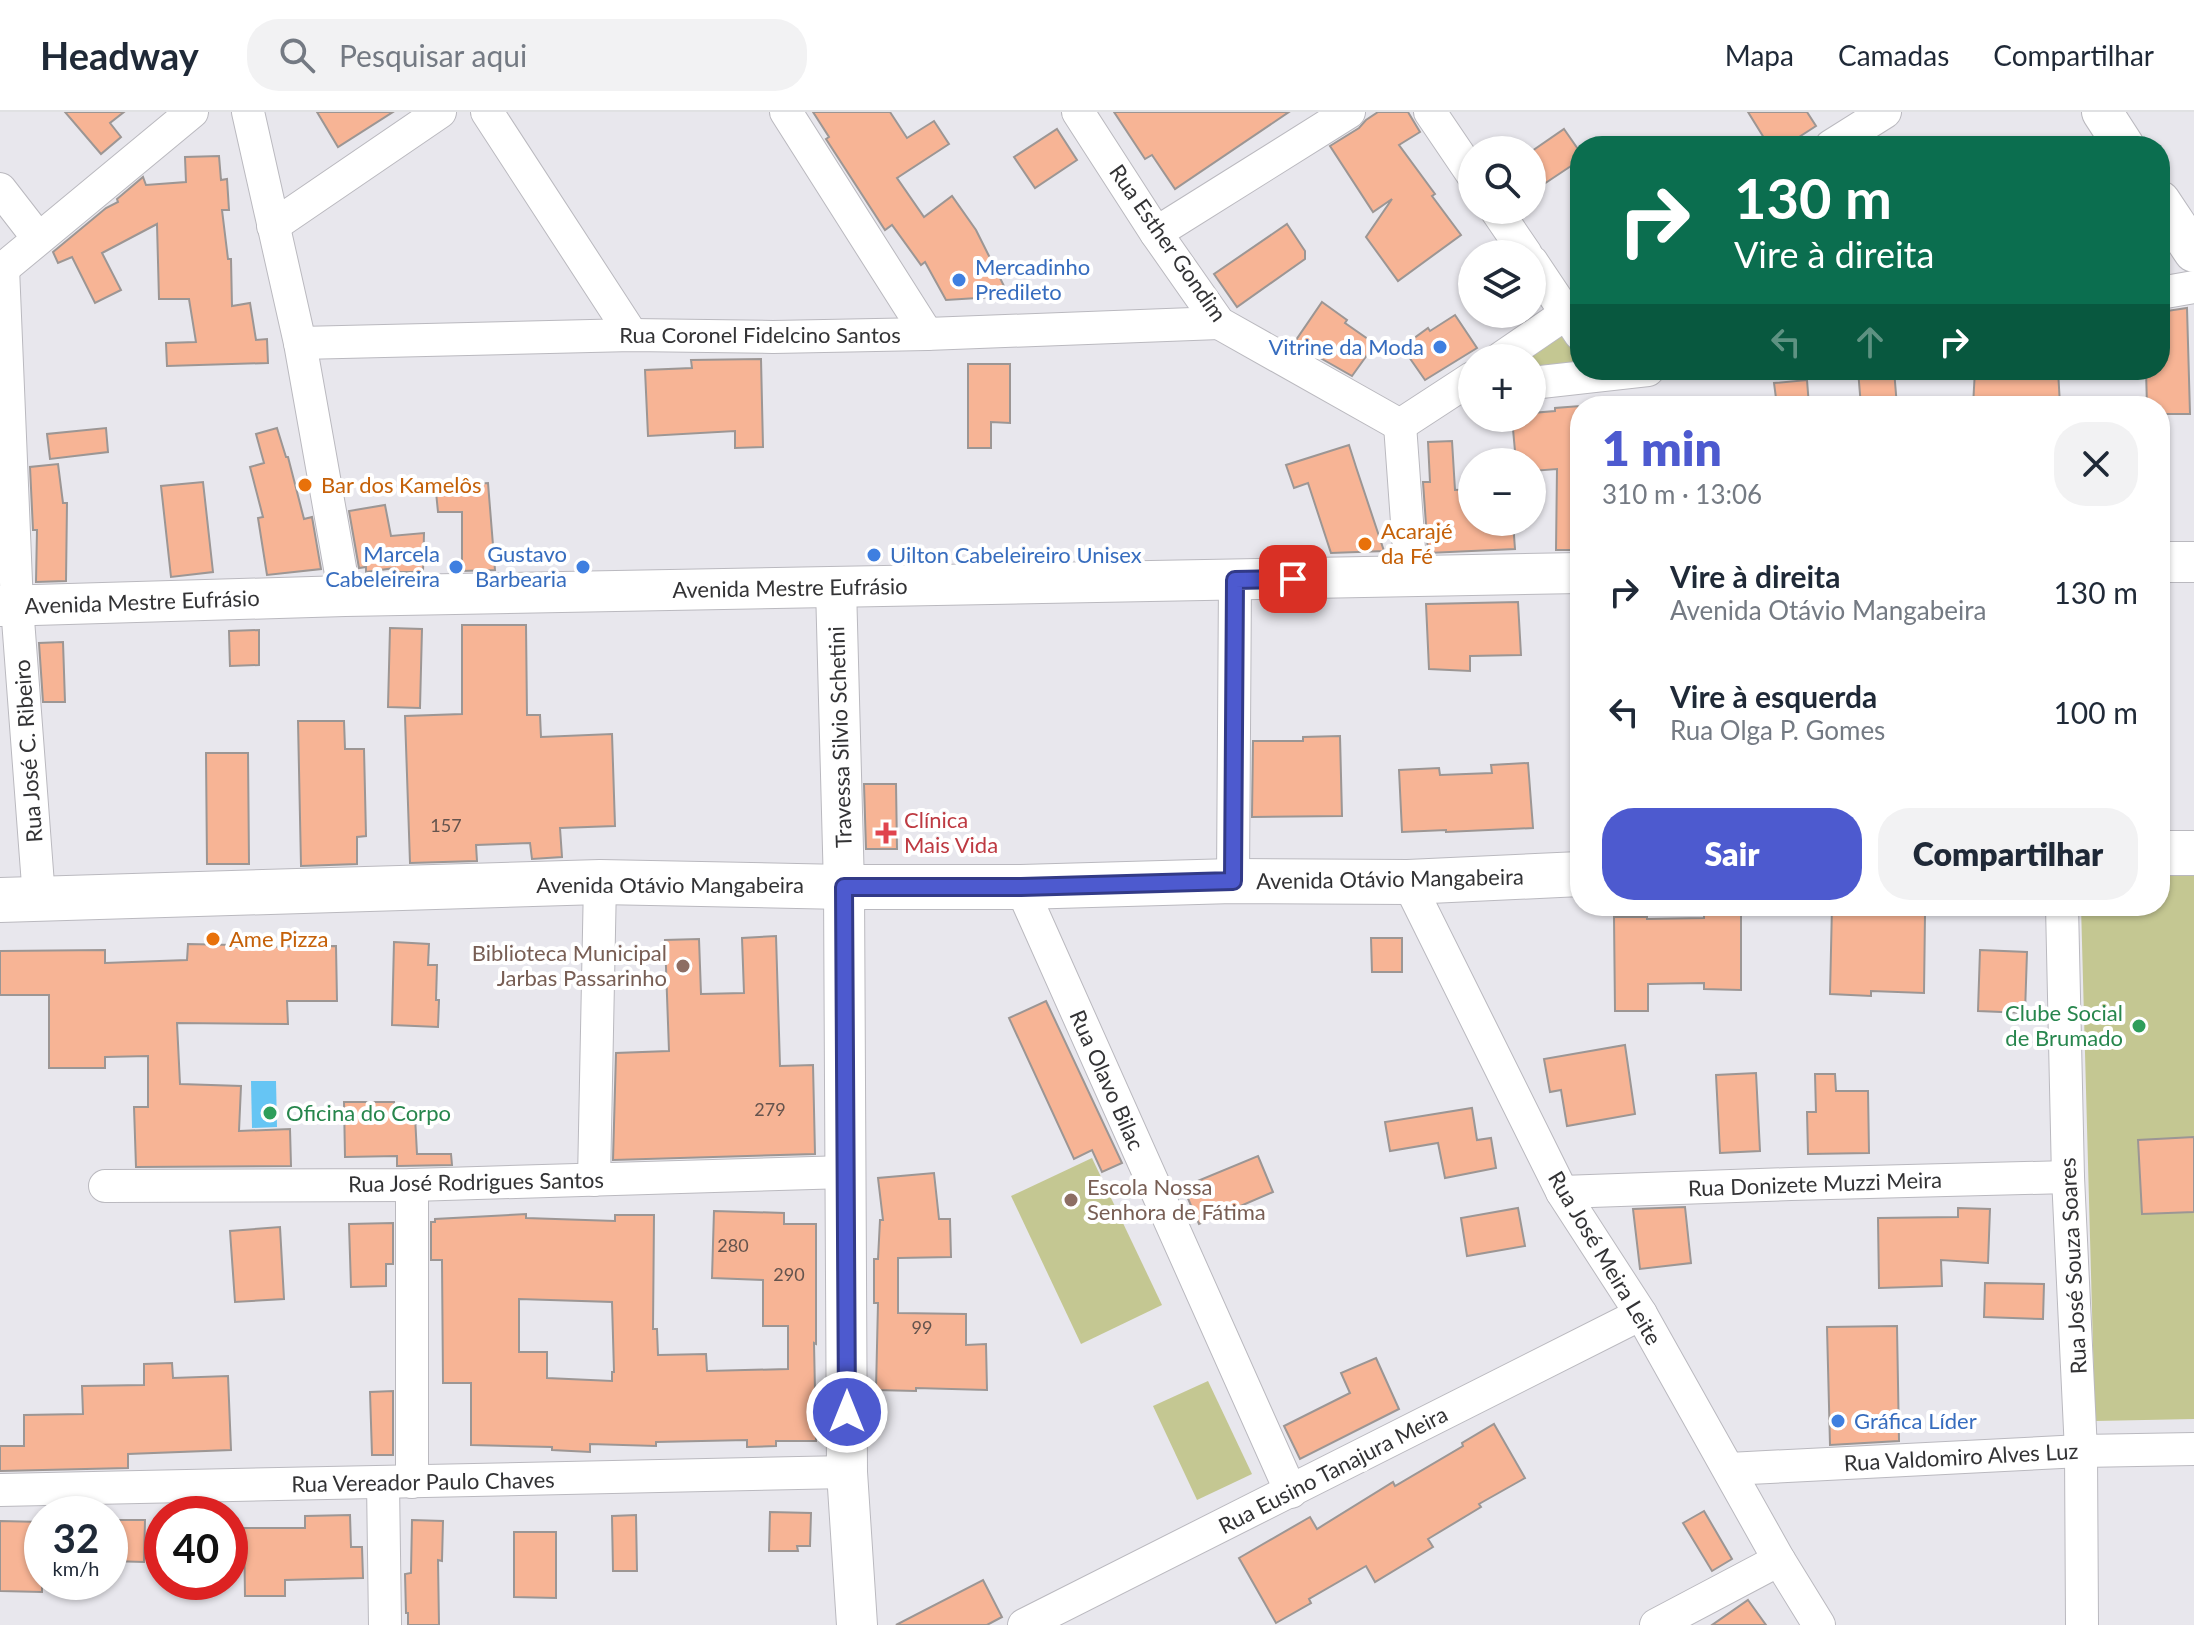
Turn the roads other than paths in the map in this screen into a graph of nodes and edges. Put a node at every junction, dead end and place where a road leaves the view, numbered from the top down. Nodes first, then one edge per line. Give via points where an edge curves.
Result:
1 (192, 112) edge
2 (248, 112) edge
3 (440, 112) edge
4 (487, 112) edge
5 (786, 112) edge
6 (1078, 112) edge
7 (1349, 112) edge
8 (1430, 112) edge
9 (1885, 112) edge
10 (2102, 112) edge
11 (1847, 136) edge
12 (2118, 136) edge
13 (1458, 153) edge
14 (0, 189) edge
15 (2170, 216) edge
16 (273, 226) junction
17 (1156, 233) junction
18 (38, 238) junction
19 (2194, 252) edge
20 (2, 269) edge
21 (1546, 280) edge
22 (2194, 287) edge
23 (2170, 291) edge
24 (1570, 310) edge
25 (1570, 320) edge
26 (1219, 323) junction
27 (927, 334) junction
28 (632, 335) junction
29 (300, 343) junction
30 (1527, 344) edge
31 (1570, 378) edge
32 (1546, 381) edge
33 (1458, 390) edge
34 (1400, 425) junction
35 (2170, 562) edge
36 (2194, 562) edge
37 (1570, 573) edge
38 (1411, 577) junction
39 (1235, 580) junction
40 (836, 587) junction
41 (345, 596) junction
42 (9, 606) edge
43 (2170, 853) edge
44 (2194, 853) edge
45 (1570, 874) edge
46 (1233, 881) junction
47 (600, 882) junction
48 (1408, 882) junction
49 (844, 887) junction
50 (1021, 887) junction
51 (20, 899) edge
52 (2062, 916) edge
53 (846, 1172) junction
54 (2068, 1177) junction
55 (594, 1180) junction
56 (412, 1185) junction
57 (105, 1186) dead end
58 (1562, 1192) junction
59 (1641, 1314) junction
60 (2194, 1449) edge
61 (2081, 1451) junction
62 (1729, 1469) junction
63 (847, 1472) junction
64 (397, 1482) junction
65 (0, 1490) edge
66 (1291, 1492) junction
67 (1779, 1560) junction
68 (858, 1623) edge
69 (385, 1625) edge
70 (1024, 1625) edge
71 (1656, 1625) edge
72 (1819, 1625) edge
73 (2082, 1625) edge

1 - 18 street
2 - 16 street
3 - 16 street
4 - 28 street
5 - 27 street
6 - 17 street, Rua Esther Gondim
7 - 17 street
8 - 13 street
9 - 11 street
10 - 12 street
14 - 18 street
15 - 19 street
16 - 29 street
17 - 26 street, Rua Esther Gondim
18 - 20 street
20 - 42 street, Rua José C. Ribeiro
21 - 24 street
22 - 23 street
25 - 30 street
26 - 27 street, Rua Coronel Fidelcino Santos
26 - 34 street, Rua Esther Gondim
27 - 28 street, Rua Coronel Fidelcino Santos
28 - 29 street, Rua Coronel Fidelcino Santos
29 - 41 street
31 - 32 street
33 - 34 street
34 - 38 street
35 - 36 street
37 - 38 street, Avenida Mestre Eufrásio
38 - 39 street, Avenida Mestre Eufrásio
39 - 40 street, Avenida Mestre Eufrásio
39 - 46 street
40 - 41 street, Avenida Mestre Eufrásio
40 - 49 street, Travessa Silvio Schetini
41 - 42 street, Avenida Mestre Eufrásio
42 - 51 street, Rua José C. Ribeiro
43 - 44 main road
45 - 48 main road, Avenida Otávio Mangabeira
46 - 48 main road, Avenida Otávio Mangabeira
46 - 50 main road, Avenida Otávio Mangabeira
47 - 49 main road, Avenida Otávio Mangabeira
47 - 51 main road, Avenida Otávio Mangabeira
47 - 55 street
48 - 58 street, Rua José Meira Leite
49 - 50 main road, Avenida Otávio Mangabeira
49 - 53 street, Travessa Silvio Schetini
50 - 66 street, Rua Olavo Bilac
52 - 54 street, Rua José Souza Soares
53 - 55 street, Rua José Rodrigues Santos
53 - 63 street, Travessa Silvio Schetini
54 - 58 street, Rua Donizete Muzzi Meira
54 - 61 street, Rua José Souza Soares
55 - 56 street, Rua José Rodrigues Santos
56 - 57 street, Rua José Rodrigues Santos
56 - 64 street
58 - 59 street, Rua José Meira Leite
59 - 62 street, Rua José Meira Leite
59 - 66 street, Rua Eusino Tanajura Meira
60 - 61 street, Rua Valdomiro Alves Luz
61 - 62 street, Rua Valdomiro Alves Luz
61 - 73 street, Rua José Souza Soares
62 - 67 street, Rua José Meira Leite
63 - 64 street, Rua Vereador Paulo Chaves
63 - 68 street, Travessa Silvio Schetini
64 - 65 street, Rua Vereador Paulo Chaves
64 - 69 street
66 - 70 street, Rua Eusino Tanajura Meira
67 - 71 street
67 - 72 street, Rua José Meira Leite

